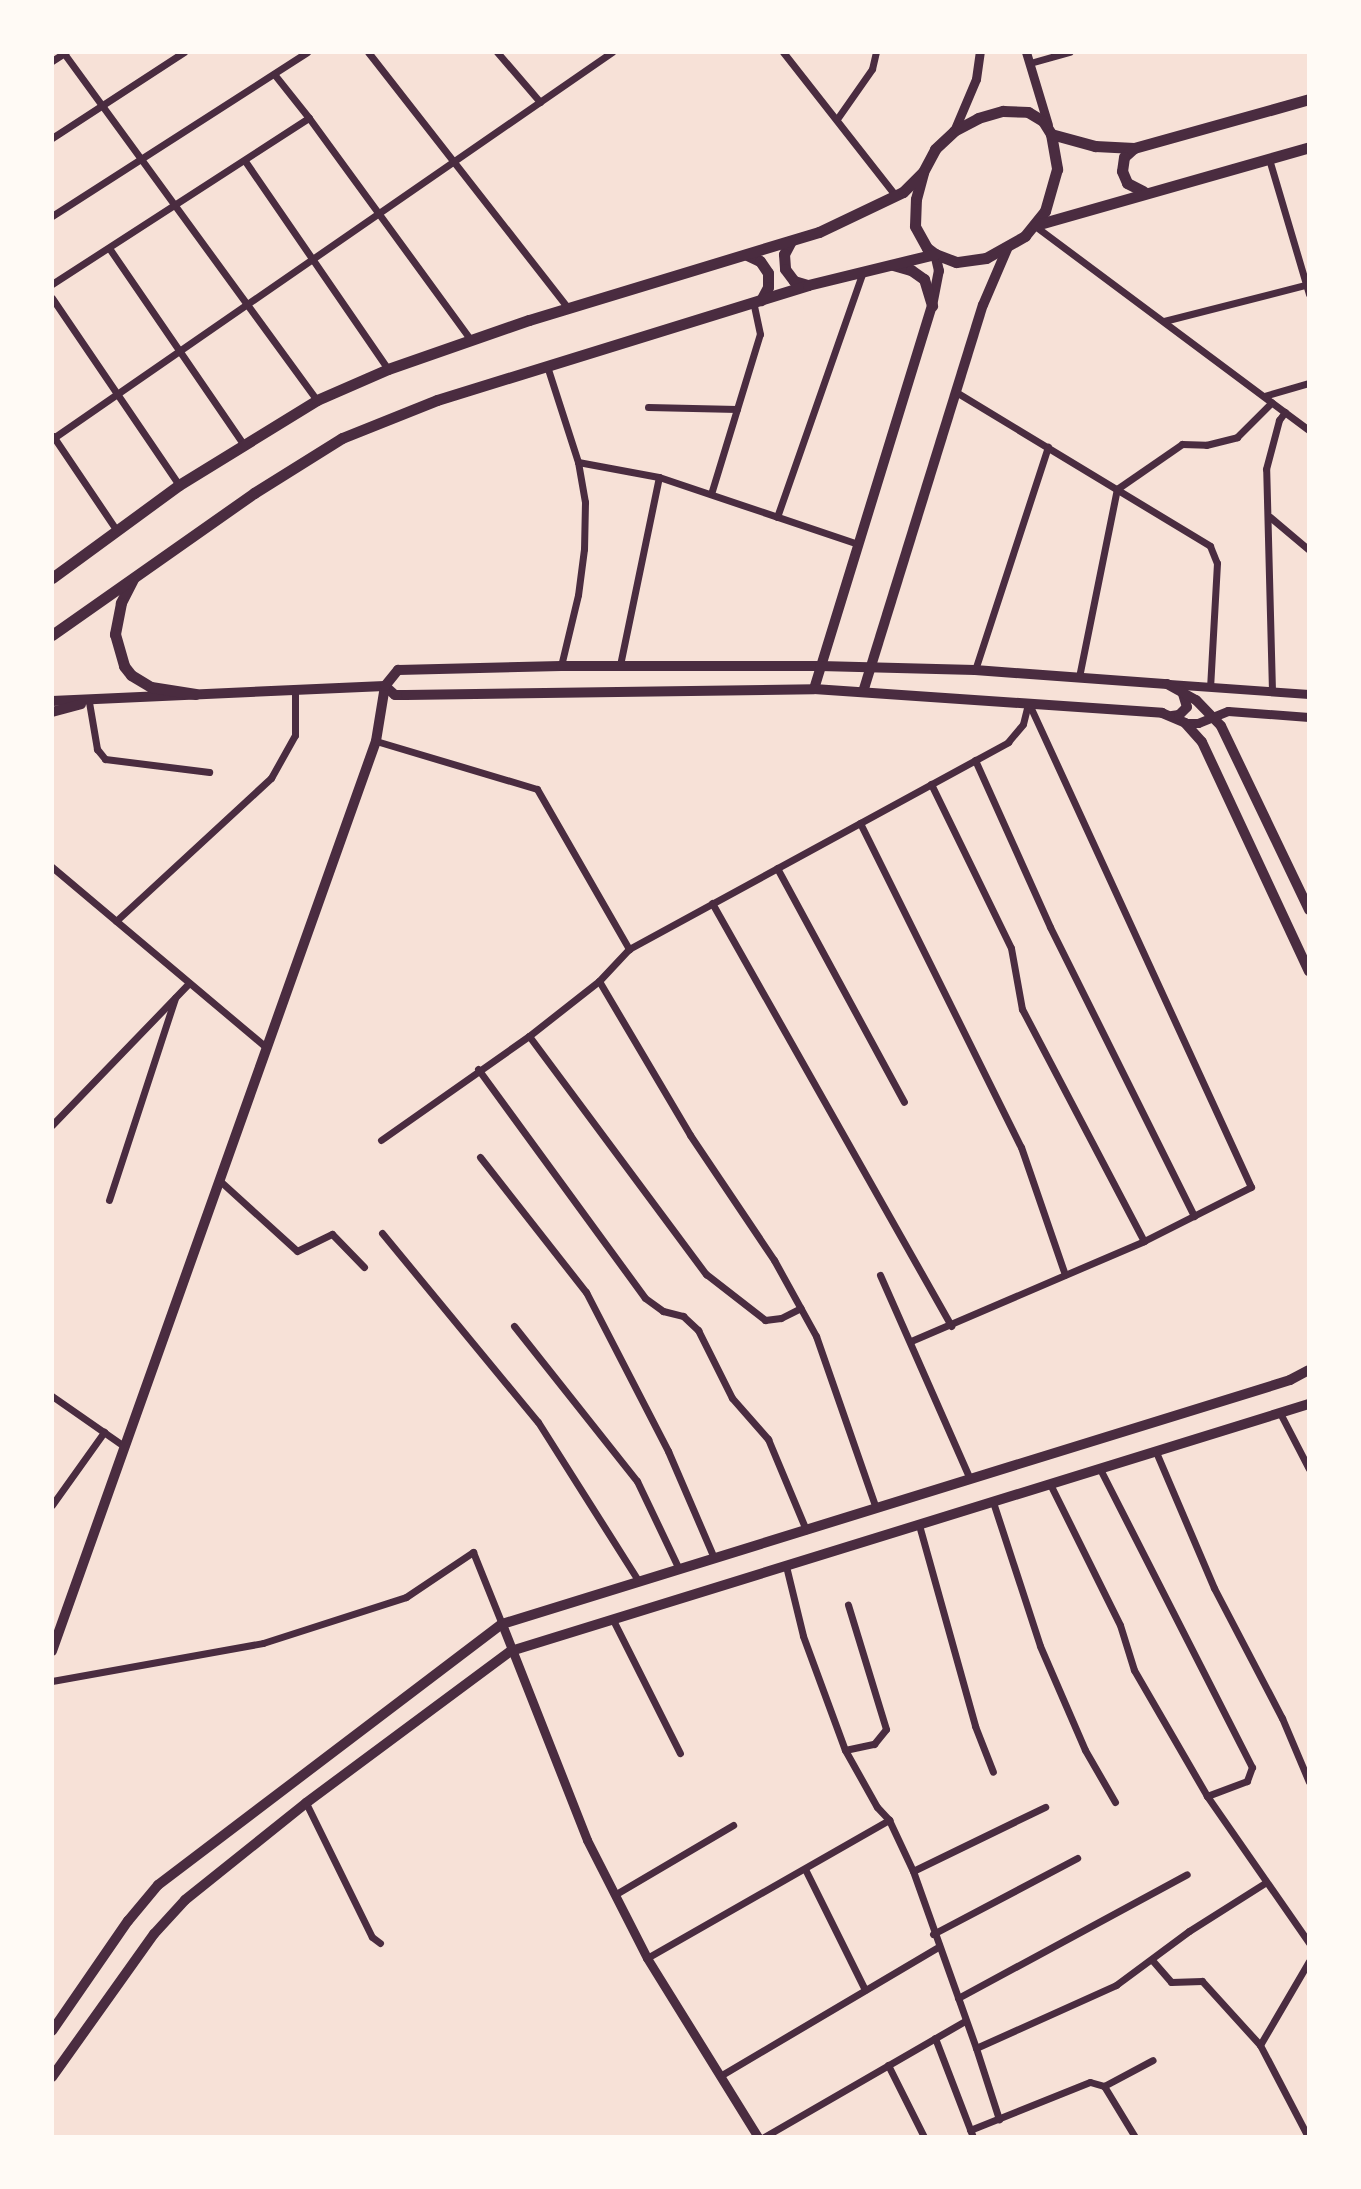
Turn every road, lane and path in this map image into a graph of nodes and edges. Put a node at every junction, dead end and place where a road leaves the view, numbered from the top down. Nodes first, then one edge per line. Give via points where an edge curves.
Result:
1 (184, 52) edge
2 (307, 52) edge
3 (368, 52) edge
4 (497, 52) edge
5 (612, 52) edge
6 (783, 52) edge
7 (876, 52) edge
8 (980, 52) edge
9 (1026, 52) edge
10 (1069, 52) edge
11 (64, 53) edge
12 (52, 61) edge
13 (1030, 63) junction
14 (274, 74) junction
15 (1309, 99) edge
16 (540, 102) junction
17 (102, 105) junction
18 (309, 118) junction
19 (837, 119) junction
20 (954, 131) junction
21 (1051, 134) junction
22 (52, 138) edge
23 (1309, 147) edge
24 (1134, 148) junction
25 (141, 159) junction
26 (1269, 159) junction
27 (245, 161) junction
28 (454, 161) junction
29 (923, 172) junction
30 (1145, 192) junction
31 (895, 195) junction
32 (176, 206) junction
33 (379, 213) junction
34 (52, 216) edge
35 (1035, 226) junction
36 (791, 241) junction
37 (109, 248) junction
38 (1007, 249) junction
39 (935, 254) junction
40 (747, 255) junction
41 (313, 258) junction
42 (888, 265) junction
43 (863, 271) junction
44 (52, 284) edge
45 (1308, 284) edge
46 (808, 285) junction
47 (1309, 294) edge
48 (52, 298) edge
49 (757, 301) junction
50 (248, 304) junction
51 (932, 306) junction
52 (568, 308) junction
53 (1164, 321) junction
54 (471, 340) junction
55 (180, 350) junction
56 (547, 366) junction
57 (388, 369) junction
58 (1309, 383) edge
59 (956, 392) junction
60 (118, 394) junction
61 (1264, 396) junction
62 (317, 400) junction
63 (1272, 402) junction
64 (648, 407) dead end
65 (737, 409) junction
66 (1285, 412) junction
67 (1309, 430) edge
68 (53, 437) edge
69 (243, 444) junction
70 (1048, 447) junction
71 (578, 462) junction
72 (659, 477) junction
73 (179, 485) junction
74 (1117, 489) junction
75 (711, 494) junction
76 (777, 517) junction
77 (1270, 517) junction
78 (117, 531) junction
79 (858, 544) junction
80 (1309, 550) edge
81 (140, 571) junction
82 (52, 578) edge
83 (52, 635) edge
84 (620, 665) junction
85 (561, 666) junction
86 (820, 666) junction
87 (869, 667) junction
88 (975, 670) junction
89 (1079, 677) junction
90 (385, 686) junction
91 (1172, 686) junction
92 (1210, 687) junction
93 (814, 689) junction
94 (295, 690) junction
95 (1272, 691) junction
96 (863, 692) junction
97 (195, 694) junction
98 (1309, 694) edge
99 (107, 698) junction
100 (52, 701) edge
101 (89, 702) junction
102 (1028, 702) junction
103 (52, 712) edge
104 (1170, 715) junction
105 (1213, 715) junction
106 (1309, 717) edge
107 (1185, 723) junction
108 (1225, 732) junction
109 (376, 741) junction
110 (1202, 742) junction
111 (975, 760) junction
112 (209, 772) dead end
113 (931, 784) junction
114 (860, 823) junction
115 (52, 867) edge
116 (777, 868) junction
117 (712, 903) junction
118 (1309, 910) edge
119 (116, 921) junction
120 (629, 949) junction
121 (1309, 971) edge
122 (599, 981) junction
123 (189, 983) junction
124 (175, 998) junction
125 (529, 1036) junction
126 (267, 1048) junction
127 (478, 1069) junction
128 (904, 1102) dead end
129 (52, 1125) edge
130 (381, 1140) dead end
131 (480, 1157) dead end
132 (219, 1180) junction
133 (109, 1200) dead end
134 (1194, 1216) junction
135 (382, 1233) dead end
136 (1144, 1241) junction
137 (364, 1267) dead end
138 (880, 1275) dead end
139 (1065, 1275) junction
140 (801, 1308) junction
141 (514, 1326) dead end
142 (951, 1326) junction
143 (911, 1341) junction
144 (1309, 1370) edge
145 (52, 1396) edge
146 (1309, 1404) edge
147 (1280, 1413) junction
148 (104, 1432) junction
149 (125, 1447) junction
150 (1156, 1452) junction
151 (1100, 1469) junction
152 (1309, 1469) edge
153 (970, 1479) junction
154 (1050, 1484) junction
155 (993, 1502) junction
156 (52, 1505) edge
157 (876, 1508) junction
158 (919, 1525) junction
159 (806, 1530) junction
160 (714, 1558) junction
161 (786, 1566) junction
162 (679, 1569) junction
163 (639, 1582) junction
164 (848, 1605) dead end
165 (613, 1620) junction
166 (502, 1624) junction
167 (52, 1651) edge
168 (511, 1651) junction
169 (52, 1681) edge
170 (845, 1750) junction
171 (680, 1753) dead end
172 (993, 1772) dead end
173 (1309, 1782) edge
174 (1207, 1796) junction
175 (1115, 1802) dead end
176 (306, 1803) junction
177 (1045, 1807) dead end
178 (889, 1820) junction
179 (733, 1825) dead end
180 (1077, 1858) dead end
181 (805, 1869) junction
182 (913, 1871) junction
183 (1187, 1874) dead end
184 (1265, 1883) junction
185 (616, 1894) junction
186 (933, 1934) junction
187 (380, 1943) dead end
188 (1309, 1943) edge
189 (938, 1947) junction
190 (647, 1958) junction
191 (1152, 1960) junction
192 (1309, 1961) edge
193 (865, 1990) junction
194 (958, 1998) junction
195 (965, 2021) junction
196 (52, 2031) edge
197 (935, 2038) junction
198 (1260, 2045) junction
199 (976, 2048) junction
200 (1153, 2060) dead end
201 (888, 2065) junction
202 (720, 2076) junction
203 (52, 2077) edge
204 (1104, 2086) junction
205 (999, 2119) junction
206 (972, 2134) edge
207 (761, 2137) edge
208 (924, 2137) edge
209 (1135, 2137) edge
210 (1308, 2137) edge

1 - 17 street
2 - 14 street
3 - 28 street
4 - 16 street
5 - 16 street
6 - 19 street
7 - 19 street via 872,69
8 - 20 street via 976,79
9 - 13 street
10 - 13 street
11 - 12 street
11 - 17 street
13 - 21 street
14 - 18 street
14 - 25 street
15 - 24 main road
16 - 28 street
17 - 22 street
17 - 25 street
18 - 27 street
18 - 33 street
19 - 31 street
20 - 21 main road via 978,118 1015,111 1043,121
20 - 29 main road via 935,149
21 - 24 main road via 1081,144
21 - 35 main road via 1055,186
23 - 26 main road
24 - 30 main road via 1122,164 1123,178
25 - 32 street
25 - 34 street
26 - 30 main road
26 - 45 street
27 - 32 street
27 - 41 street
28 - 33 street
28 - 52 street
29 - 31 main road
29 - 39 main road via 915,226
30 - 35 main road
31 - 36 main road via 860,215
32 - 37 street
32 - 50 street
33 - 41 street
33 - 54 street
35 - 38 main road
35 - 53 street
36 - 40 main road
36 - 46 main road via 784,254 785,269 794,281
37 - 44 street
37 - 55 street
38 - 39 main road via 974,262
38 - 59 main road
39 - 42 main road
39 - 51 main road via 939,271
40 - 49 main road via 768,273 768,287
40 - 52 main road
41 - 50 street
41 - 57 street
42 - 43 main road
42 - 51 main road via 924,279
43 - 46 main road
43 - 76 street
45 - 47 street
45 - 53 street
46 - 49 main road
48 - 60 street
49 - 56 main road
49 - 65 street via 760,334
50 - 55 street
50 - 62 street
51 - 79 main road
52 - 54 main road
53 - 61 street
54 - 57 main road
55 - 60 street
55 - 69 street
56 - 71 street
56 - 81 main road via 437,400 342,438
57 - 62 main road
58 - 61 street
59 - 70 street
59 - 87 main road
60 - 68 street
60 - 73 street
61 - 63 street
62 - 69 main road
63 - 66 street
63 - 74 street via 1237,437 1206,445 1182,444
64 - 65 street
65 - 75 street
66 - 67 street
66 - 77 street via 1266,469
68 - 78 street
69 - 73 main road
70 - 74 street
70 - 88 street
71 - 72 street
71 - 85 street via 585,502 584,549
72 - 75 street
72 - 84 street
73 - 78 main road
74 - 89 street
74 - 92 street via 1204,541 1216,556
75 - 76 street
76 - 79 street
77 - 80 street
77 - 95 street
78 - 82 main road
79 - 86 main road
81 - 83 main road
81 - 97 main road via 116,621 119,656 140,682
84 - 85 main road
84 - 86 main road
85 - 90 main road via 407,669 392,675
86 - 87 main road
86 - 93 main road
87 - 88 main road
87 - 96 main road
88 - 89 main road
89 - 91 main road
90 - 93 main road via 395,695
90 - 94 main road
90 - 109 main road
91 - 92 street
91 - 104 main road via 1187,700 1187,707
91 - 105 main road
92 - 95 street
93 - 96 main road
94 - 97 main road
94 - 119 street via 295,735 271,778
95 - 98 street
96 - 102 main road
97 - 99 main road
99 - 100 main road
99 - 101 main road
101 - 103 main road
101 - 112 street via 97,749 105,759
102 - 104 main road
102 - 111 street via 1027,716 1014,737
102 - 134 street via 1251,1187
104 - 107 main road
105 - 106 street via 1228,711
105 - 107 street
105 - 108 main road
107 - 110 main road
108 - 110 main road via 1210,729
108 - 118 main road
109 - 120 street via 537,789
109 - 126 main road
110 - 121 main road
111 - 113 street
111 - 134 street via 1050,927
113 - 114 street
113 - 136 street via 1011,948 1022,1009
114 - 116 street
114 - 139 street via 1021,1147
115 - 119 street
116 - 117 street
116 - 128 street
117 - 120 street
117 - 142 street
119 - 123 street
120 - 122 street
122 - 125 street
122 - 140 street
123 - 124 street
123 - 126 street
124 - 129 street
124 - 133 street
125 - 127 street
125 - 140 street via 706,1274 765,1320
126 - 132 main road
127 - 130 street
127 - 159 street via 645,1298 663,1311 683,1316 698,1330 732,1398 768,1439
131 - 160 street via 586,1292 661,1437
132 - 137 street via 297,1251 332,1234
132 - 149 main road
134 - 136 street
135 - 163 street via 538,1422
136 - 139 street
138 - 143 street
139 - 142 street
140 - 157 street via 816,1336
141 - 162 street via 637,1481
142 - 143 street
143 - 153 street
144 - 153 main road
145 - 148 street
146 - 147 main road
147 - 150 main road
147 - 152 street
148 - 149 street
148 - 156 street
149 - 167 main road
150 - 151 main road
150 - 173 street via 1214,1588
151 - 154 main road
151 - 174 street via 1252,1767 1247,1781
153 - 157 main road
154 - 155 main road
154 - 174 street via 1120,1625 1134,1670
155 - 158 main road
155 - 175 street via 1040,1646 1085,1750
157 - 159 main road
158 - 161 main road
158 - 172 street via 975,1726
159 - 160 main road
160 - 162 main road
161 - 165 main road
161 - 170 street via 803,1636
162 - 163 main road
163 - 166 main road
164 - 170 street via 886,1729 874,1744
165 - 168 main road
165 - 171 street
166 - 168 street
166 - 169 street via 473,1552 406,1597 263,1643
166 - 196 main road via 158,1885
168 - 176 main road
168 - 185 street via 587,1840
170 - 178 street
174 - 184 street
176 - 187 street via 372,1937
176 - 203 main road via 166,1919
177 - 182 street
178 - 181 street
178 - 182 street
179 - 185 street
180 - 186 street
181 - 190 street
181 - 193 street
182 - 186 street
183 - 194 street
184 - 188 street
184 - 191 street
185 - 190 street
186 - 189 street
189 - 193 street
189 - 194 street
190 - 202 street
191 - 198 street via 1171,1982 1202,1981
191 - 199 street via 1116,1985
192 - 198 street
193 - 202 street
194 - 195 street
195 - 197 street
195 - 199 street
197 - 201 street
197 - 206 street
198 - 210 street
199 - 205 street
200 - 204 street
201 - 207 street
201 - 208 street
202 - 207 street
204 - 205 street via 1090,2082
204 - 209 street
205 - 206 street

